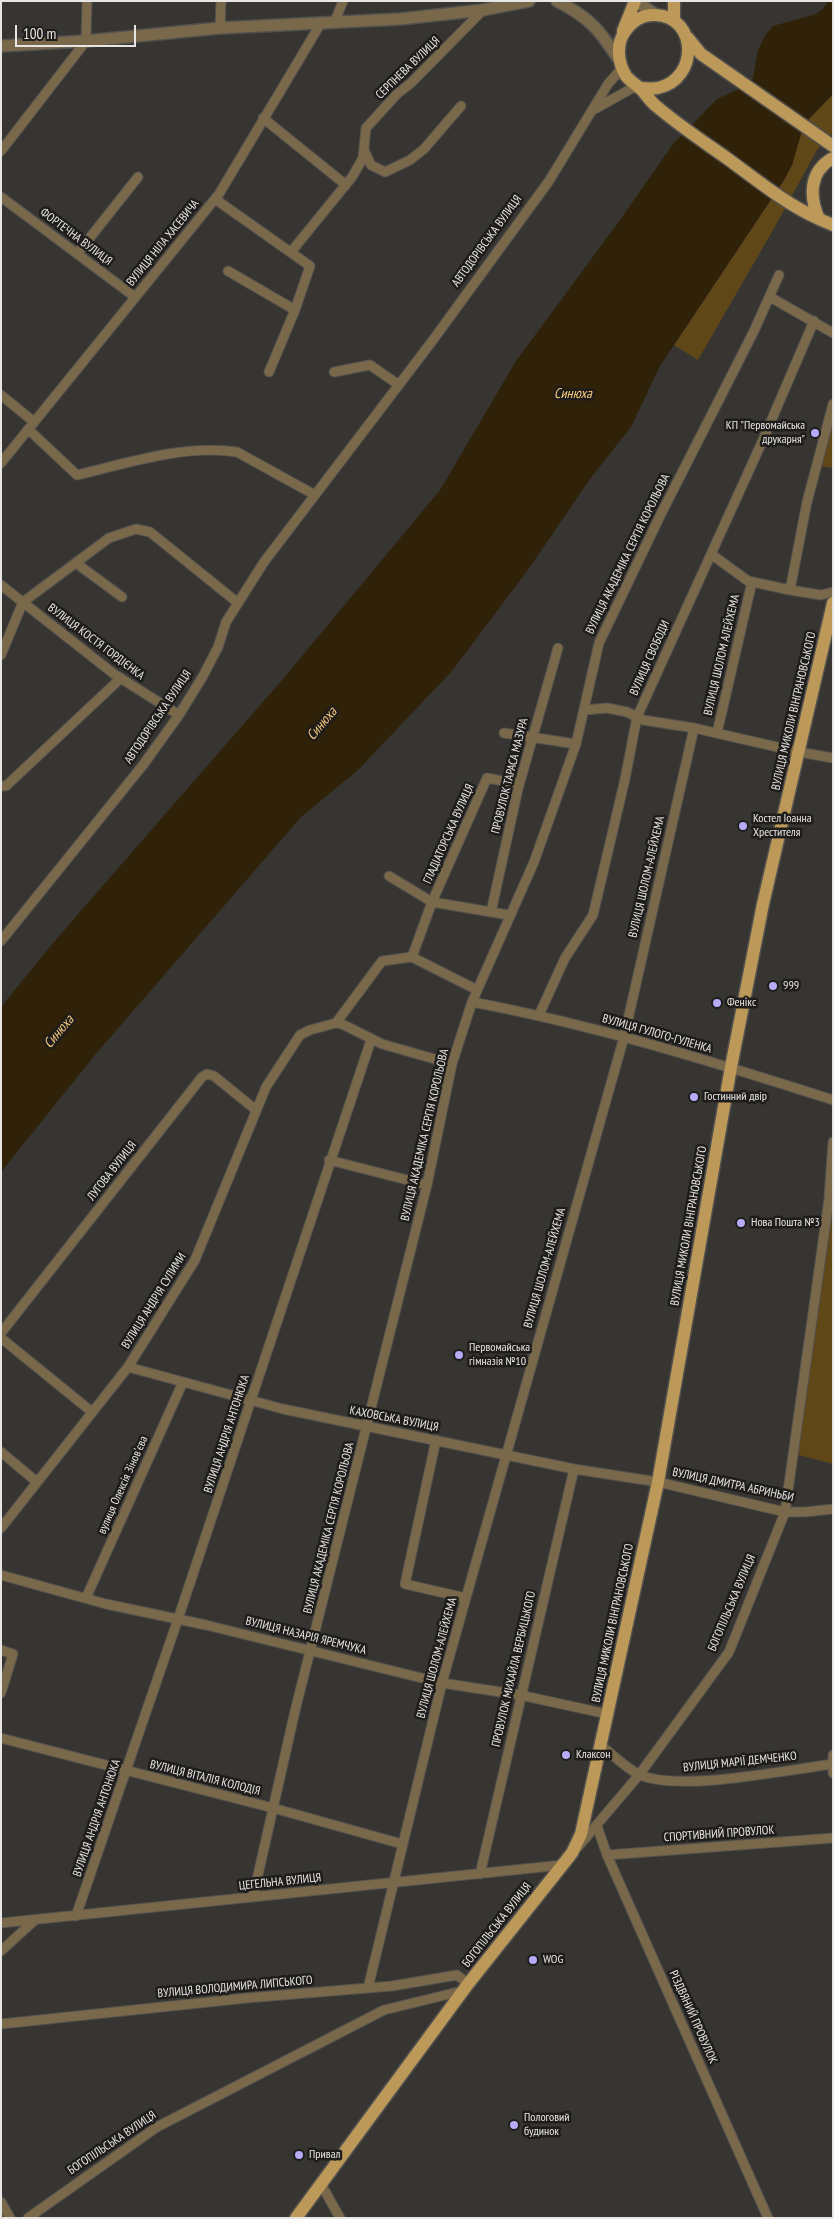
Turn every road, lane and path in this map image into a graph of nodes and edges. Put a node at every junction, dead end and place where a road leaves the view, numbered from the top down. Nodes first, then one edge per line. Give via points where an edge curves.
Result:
1 (87, 1) edge
2 (221, 1) edge
3 (343, 1) edge
4 (529, 1) edge
5 (557, 1) edge
6 (636, 1) edge
7 (674, 1) edge
8 (483, 10) junction
9 (656, 15) junction
10 (335, 21) junction
11 (674, 21) junction
12 (321, 23) junction
13 (220, 28) junction
14 (685, 34) junction
15 (621, 38) junction
16 (86, 41) junction
17 (1, 46) edge
18 (622, 66) junction
19 (638, 87) junction
20 (461, 106) dead end
21 (593, 110) junction
22 (263, 118) junction
23 (830, 145) edge
24 (1, 150) edge
25 (364, 150) junction
26 (833, 158) edge
27 (138, 177) dead end
28 (346, 185) junction
29 (1, 197) edge
30 (215, 199) junction
31 (828, 225) edge
32 (291, 252) junction
33 (77, 254) junction
34 (228, 271) dead end
35 (779, 275) dead end
36 (135, 297) junction
37 (770, 297) junction
38 (295, 310) junction
39 (814, 321) junction
40 (833, 333) edge
41 (269, 372) dead end
42 (334, 372) dead end
43 (399, 385) junction
44 (1, 395) edge
45 (833, 404) edge
46 (31, 426) junction
47 (1, 463) edge
48 (315, 495) junction
49 (711, 554) junction
50 (76, 563) junction
51 (752, 582) junction
52 (1, 584) edge
53 (790, 590) junction
54 (833, 592) edge
55 (122, 596) dead end
56 (23, 602) junction
57 (238, 603) junction
58 (833, 603) edge
59 (558, 648) dead end
60 (1, 655) edge
61 (120, 678) junction
62 (585, 710) junction
63 (179, 715) junction
64 (637, 717) junction
65 (694, 728) junction
66 (504, 733) dead end
67 (717, 733) junction
68 (533, 736) junction
69 (576, 744) junction
70 (799, 752) junction
71 (833, 758) edge
72 (519, 784) junction
73 (1, 786) edge
74 (389, 876) dead end
75 (432, 902) junction
76 (491, 912) junction
77 (509, 916) junction
78 (1, 941) edge
79 (412, 957) junction
80 (477, 990) junction
81 (472, 1002) junction
82 (539, 1015) junction
83 (336, 1023) junction
84 (624, 1037) junction
85 (371, 1040) junction
86 (452, 1064) junction
87 (731, 1067) junction
88 (833, 1100) edge
89 (256, 1110) junction
90 (833, 1142) edge
91 (329, 1160) junction
92 (427, 1186) junction
93 (1, 1334) edge
94 (1, 1338) edge
95 (128, 1367) junction
96 (183, 1382) junction
97 (252, 1400) junction
98 (92, 1412) junction
99 (368, 1426) junction
100 (436, 1440) junction
101 (1, 1452) edge
102 (506, 1455) junction
103 (574, 1469) junction
104 (37, 1482) junction
105 (658, 1482) junction
106 (833, 1509) edge
107 (785, 1512) junction
108 (1, 1528) edge
109 (1, 1575) edge
110 (86, 1598) junction
111 (466, 1598) junction
112 (178, 1619) junction
113 (1, 1650) edge
114 (310, 1650) junction
115 (442, 1683) junction
116 (1, 1693) edge
117 (520, 1696) junction
118 (607, 1714) junction
119 (1, 1738) edge
120 (600, 1745) junction
121 (833, 1755) edge
122 (832, 1764) edge
123 (126, 1771) junction
124 (833, 1773) edge
125 (639, 1775) junction
126 (273, 1808) junction
127 (598, 1826) junction
128 (833, 1838) edge
129 (402, 1844) junction
130 (572, 1854) junction
131 (607, 1855) junction
132 (562, 1865) junction
133 (480, 1874) junction
134 (392, 1883) junction
135 (253, 1898) junction
136 (76, 1916) junction
137 (35, 1920) junction
138 (1, 1923) edge
139 (1, 1951) edge
140 (465, 1987) junction
141 (368, 1988) junction
142 (1, 2024) edge
143 (321, 2184) junction
144 (1, 2202) edge
145 (10, 2218) edge
146 (28, 2218) edge
147 (296, 2218) edge
148 (340, 2218) edge
149 (768, 2218) edge

1 - 16 street
2 - 13 street
3 - 10 street
4 - 8 street
5 - 18 street via 590,20
6 - 9 street
6 - 15 main road
7 - 11 main road
8 - 10 street via 400,19
8 - 25 street, СЕРПНЕВА ВУЛИЦЯ via 366,128
9 - 11 main road
9 - 15 main road via 640,18 629,25
10 - 12 street
11 - 14 main road
12 - 13 street
12 - 22 street, ВУЛИЦЯ НІЛА ХАСЕВИЧА
13 - 16 street
14 - 19 main road via 689,51 686,65 677,78 656,89
14 - 23 main road via 701,54
15 - 18 main road
16 - 17 street
16 - 24 street
18 - 19 main road via 627,77
18 - 21 street, АВТОДОРІВСЬКА ВУЛИЦЯ
19 - 21 street
19 - 31 main road via 653,104 795,208
20 - 25 street via 424,149 386,172 371,165
21 - 43 street, АВТОДОРІВСЬКА ВУЛИЦЯ via 549,181
22 - 28 street
22 - 30 street, ВУЛИЦЯ НІЛА ХАСЕВИЧА
25 - 28 street, СЕРПНЕВА ВУЛИЦЯ via 363,158
26 - 31 main road via 821,168 811,193 814,208
27 - 33 street
28 - 32 street, СЕРПНЕВА ВУЛИЦЯ
29 - 33 street, ФОРТЕЧНА ВУЛИЦЯ
30 - 32 street
30 - 36 street, ВУЛИЦЯ НІЛА ХАСЕВИЧА
32 - 38 street via 310,266
33 - 36 street, ФОРТЕЧНА ВУЛИЦЯ
34 - 38 street
35 - 37 street, ВУЛИЦЯ АКАДЕМІКА СЕРГІЯ КОРОЛЬОВА
36 - 46 street, ВУЛИЦЯ НІЛА ХАСЕВИЧА
37 - 39 street
37 - 62 street, ВУЛИЦЯ АКАДЕМІКА СЕРГІЯ КОРОЛЬОВА via 599,643
38 - 41 street
39 - 40 street
39 - 49 street, ВУЛИЦЯ СВОБОДИ
42 - 43 street via 370,365
43 - 48 street, АВТОДОРІВСЬКА ВУЛИЦЯ
44 - 46 street
45 - 53 street via 807,502
46 - 47 street, ВУЛИЦЯ НІЛА ХАСЕВИЧА
46 - 48 street via 77,475 149,458 223,450 237,452
48 - 57 street, АВТОДОРІВСЬКА ВУЛИЦЯ via 264,562
49 - 51 street, ВУЛИЦЯ ШОЛОМ АЛЕЙХЕМА
49 - 64 street, ВУЛИЦЯ СВОБОДИ
50 - 55 street
50 - 56 street
50 - 57 street via 109,538 136,529 150,532
51 - 53 street, ВУЛИЦЯ ШОЛОМ АЛЕЙХЕМА
51 - 67 street, ВУЛИЦЯ ШОЛОМ АЛЕЙХЕМА
52 - 56 street, ВУЛИЦЯ КОСТЯ ГОРДІЄНКА
53 - 54 street, ВУЛИЦЯ ШОЛОМ АЛЕЙХЕМА via 821,595
56 - 60 street
56 - 61 street, ВУЛИЦЯ КОСТЯ ГОРДІЄНКА
57 - 63 street, АВТОДОРІВСЬКА ВУЛИЦЯ via 226,622 203,676
58 - 70 main road, ВУЛИЦЯ МИКОЛИ ВІНГРАНОВСЬКОГО
59 - 68 street, ПРОВУЛОК ТАРАСА МАЗУРА
61 - 63 street, ВУЛИЦЯ КОСТЯ ГОРДІЄНКА
61 - 73 street via 6,786
62 - 64 street via 607,708
62 - 69 street, ВУЛИЦЯ АКАДЕМІКА СЕРГІЯ КОРОЛЬОВА
63 - 78 street, АВТОДОРІВСЬКА ВУЛИЦЯ via 138,772
64 - 65 street
64 - 82 street, ВУЛИЦЯ СВОБОДИ via 593,915 565,958
65 - 67 street
65 - 84 street, ВУЛИЦЯ ШОЛОМ-АЛЕЙХЕМА
66 - 68 street
67 - 70 street
68 - 69 street
68 - 72 street, ПРОВУЛОК ТАРАСА МАЗУРА
69 - 77 street, ВУЛИЦЯ АКАДЕМІКА СЕРГІЯ КОРОЛЬОВА via 534,862
70 - 71 street
70 - 87 main road, ВУЛИЦЯ МИКОЛИ ВІНГРАНОВСЬКОГО via 763,904
72 - 75 street, ГЛАДІАТОРСЬКА ВУЛИЦЯ via 487,778
72 - 76 street, ПРОВУЛОК ТАРАСА МАЗУРА
74 - 75 street, ГЛАДІАТОРСЬКА ВУЛИЦЯ
75 - 76 street
75 - 79 street, ГЛАДІАТОРСЬКА ВУЛИЦЯ
76 - 77 street
77 - 80 street, ВУЛИЦЯ АКАДЕМІКА СЕРГІЯ КОРОЛЬОВА
79 - 80 street
79 - 83 street via 382,961
80 - 81 street, ВУЛИЦЯ АКАДЕМІКА СЕРГІЯ КОРОЛЬОВА
81 - 82 street, ВУЛИЦЯ ГУЛОГО-ГУЛЕНКА
81 - 86 street, ВУЛИЦЯ АКАДЕМІКА СЕРГІЯ КОРОЛЬОВА
82 - 84 street, ВУЛИЦЯ ГУЛОГО-ГУЛЕНКА
83 - 85 street
83 - 89 street, ВУЛИЦЯ АНДРІЯ СУЛИМИ via 300,1035 266,1086
84 - 87 street, ВУЛИЦЯ ГУЛОГО-ГУЛЕНКА
84 - 102 street, ВУЛИЦЯ ШОЛОМ-АЛЕЙХЕМА
85 - 86 street
85 - 91 street, ВУЛИЦЯ АНДРІЯ АНТОНЮКА
86 - 92 street, ВУЛИЦЯ АКАДЕМІКА СЕРГІЯ КОРОЛЬОВА
87 - 88 street, ВУЛИЦЯ ГУЛОГО-ГУЛЕНКА
87 - 105 main road, ВУЛИЦЯ МИКОЛИ ВІНГРАНОВСЬКОГО
89 - 93 street, ЛУГОВА ВУЛИЦЯ via 214,1076 207,1074 202,1078
89 - 95 street, ВУЛИЦЯ АНДРІЯ СУЛИМИ via 195,1260
90 - 107 street, БОГОПІЛЬСЬКА ВУЛИЦЯ via 829,1199
91 - 92 street
91 - 97 street, ВУЛИЦЯ АНДРІЯ АНТОНЮКА
92 - 99 street, ВУЛИЦЯ АКАДЕМІКА СЕРГІЯ КОРОЛЬОВА
94 - 98 street
95 - 96 street, КАХОВСЬКА ВУЛИЦЯ
95 - 98 street, ВУЛИЦЯ АНДРІЯ СУЛИМИ
96 - 97 street, КАХОВСЬКА ВУЛИЦЯ
96 - 110 street, вулиця Олексія Зіновʼєва
97 - 99 street, КАХОВСЬКА ВУЛИЦЯ
97 - 112 street, ВУЛИЦЯ АНДРІЯ АНТОНЮКА
98 - 104 street, ВУЛИЦЯ АНДРІЯ СУЛИМИ
99 - 100 street, КАХОВСЬКА ВУЛИЦЯ
99 - 114 street, ВУЛИЦЯ АКАДЕМІКА СЕРГІЯ КОРОЛЬОВА
100 - 102 street, КАХОВСЬКА ВУЛИЦЯ
100 - 111 street via 405,1584
101 - 104 street
102 - 103 street, КАХОВСЬКА ВУЛИЦЯ
102 - 111 street, ВУЛИЦЯ ШОЛОМ-АЛЕЙХЕМА
103 - 105 street, КАХОВСЬКА ВУЛИЦЯ
103 - 117 street, ПРОВУЛОК МИХАЙЛА ВЕРБИЦЬКОГО
104 - 108 street, ВУЛИЦЯ АНДРІЯ СУЛИМИ
105 - 107 street, ВУЛИЦЯ ДМИТРА АБРИНЬБИ
105 - 118 main road, ВУЛИЦЯ МИКОЛИ ВІНГРАНОВСЬКОГО
106 - 107 street, ВУЛИЦЯ ДМИТРА АБРИНЬБИ
107 - 125 street, БОГОПІЛЬСЬКА ВУЛИЦЯ via 729,1652
109 - 110 street, ВУЛИЦЯ НАЗАРІЯ ЯРЕМЧУКА
110 - 112 street, ВУЛИЦЯ НАЗАРІЯ ЯРЕМЧУКА
111 - 115 street, ВУЛИЦЯ ШОЛОМ-АЛЕЙХЕМА
112 - 114 street, ВУЛИЦЯ НАЗАРІЯ ЯРЕМЧУКА
112 - 123 street, ВУЛИЦЯ АНДРІЯ АНТОНЮКА
113 - 116 street via 13,1654
114 - 115 street, ВУЛИЦЯ НАЗАРІЯ ЯРЕМЧУКА
114 - 126 street, ВУЛИЦЯ АКАДЕМІКА СЕРГІЯ КОРОЛЬОВА
115 - 117 street, ВУЛИЦЯ НАЗАРІЯ ЯРЕМЧУКА
115 - 129 street, ВУЛИЦЯ ШОЛОМ-АЛЕЙХЕМА
117 - 118 street, ВУЛИЦЯ НАЗАРІЯ ЯРЕМЧУКА
117 - 133 street, ПРОВУЛОК МИХАЙЛА ВЕРБИЦЬКОГО
118 - 120 main road, ВУЛИЦЯ МИКОЛИ ВІНГРАНОВСЬКОГО
119 - 123 street, ВУЛИЦЯ ВІТАЛІЯ КОЛОДІЯ
120 - 125 street, ВУЛИЦЯ МАРІЇ ДЕМЧЕНКО
120 - 130 main road, ВУЛИЦЯ МИКОЛИ ВІНГРАНОВСЬКОГО via 583,1826
121 - 122 street
122 - 124 street
122 - 125 street, ВУЛИЦЯ МАРІЇ ДЕМЧЕНКО via 693,1782
123 - 126 street, ВУЛИЦЯ ВІТАЛІЯ КОЛОДІЯ
123 - 136 street, ВУЛИЦЯ АНДРІЯ АНТОНЮКА
125 - 127 street, БОГОПІЛЬСЬКА ВУЛИЦЯ
126 - 129 street, ВУЛИЦЯ ВІТАЛІЯ КОЛОДІЯ
126 - 135 street, ВУЛИЦЯ АКАДЕМІКА СЕРГІЯ КОРОЛЬОВА
127 - 130 street, БОГОПІЛЬСЬКА ВУЛИЦЯ
127 - 131 street, РІЗДВЯНИЙ ПРОВУЛОК
128 - 131 street, СПОРТИВНИЙ ПРОВУЛОК
129 - 134 street, ВУЛИЦЯ ШОЛОМ-АЛЕЙХЕМА
130 - 132 main road, БОГОПІЛЬСЬКА ВУЛИЦЯ
131 - 149 street, РІЗДВЯНИЙ ПРОВУЛОК
132 - 133 street, ЦЕГЕЛЬНА ВУЛИЦЯ
132 - 140 main road, БОГОПІЛЬСЬКА ВУЛИЦЯ
133 - 134 street, ЦЕГЕЛЬНА ВУЛИЦЯ
134 - 135 street, ЦЕГЕЛЬНА ВУЛИЦЯ
134 - 141 street, ВУЛИЦЯ ШОЛОМ-АЛЕЙХЕМА
135 - 136 street, ЦЕГЕЛЬНА ВУЛИЦЯ
136 - 137 street, ЦЕГЕЛЬНА ВУЛИЦЯ
137 - 138 street, ЦЕГЕЛЬНА ВУЛИЦЯ
137 - 139 street
140 - 141 street, ВУЛИЦЯ ВОЛОДИМИРА ЛИПСЬКОГО via 457,1975
140 - 143 main road, БОГОПІЛЬСЬКА ВУЛИЦЯ
140 - 146 street, БОГОПІЛЬСЬКА ВУЛИЦЯ via 384,2010 166,2122
141 - 142 street, ВУЛИЦЯ ВОЛОДИМИРА ЛИПСЬКОГО
143 - 147 main road, БОГОПІЛЬСЬКА ВУЛИЦЯ
143 - 148 street
144 - 145 street

